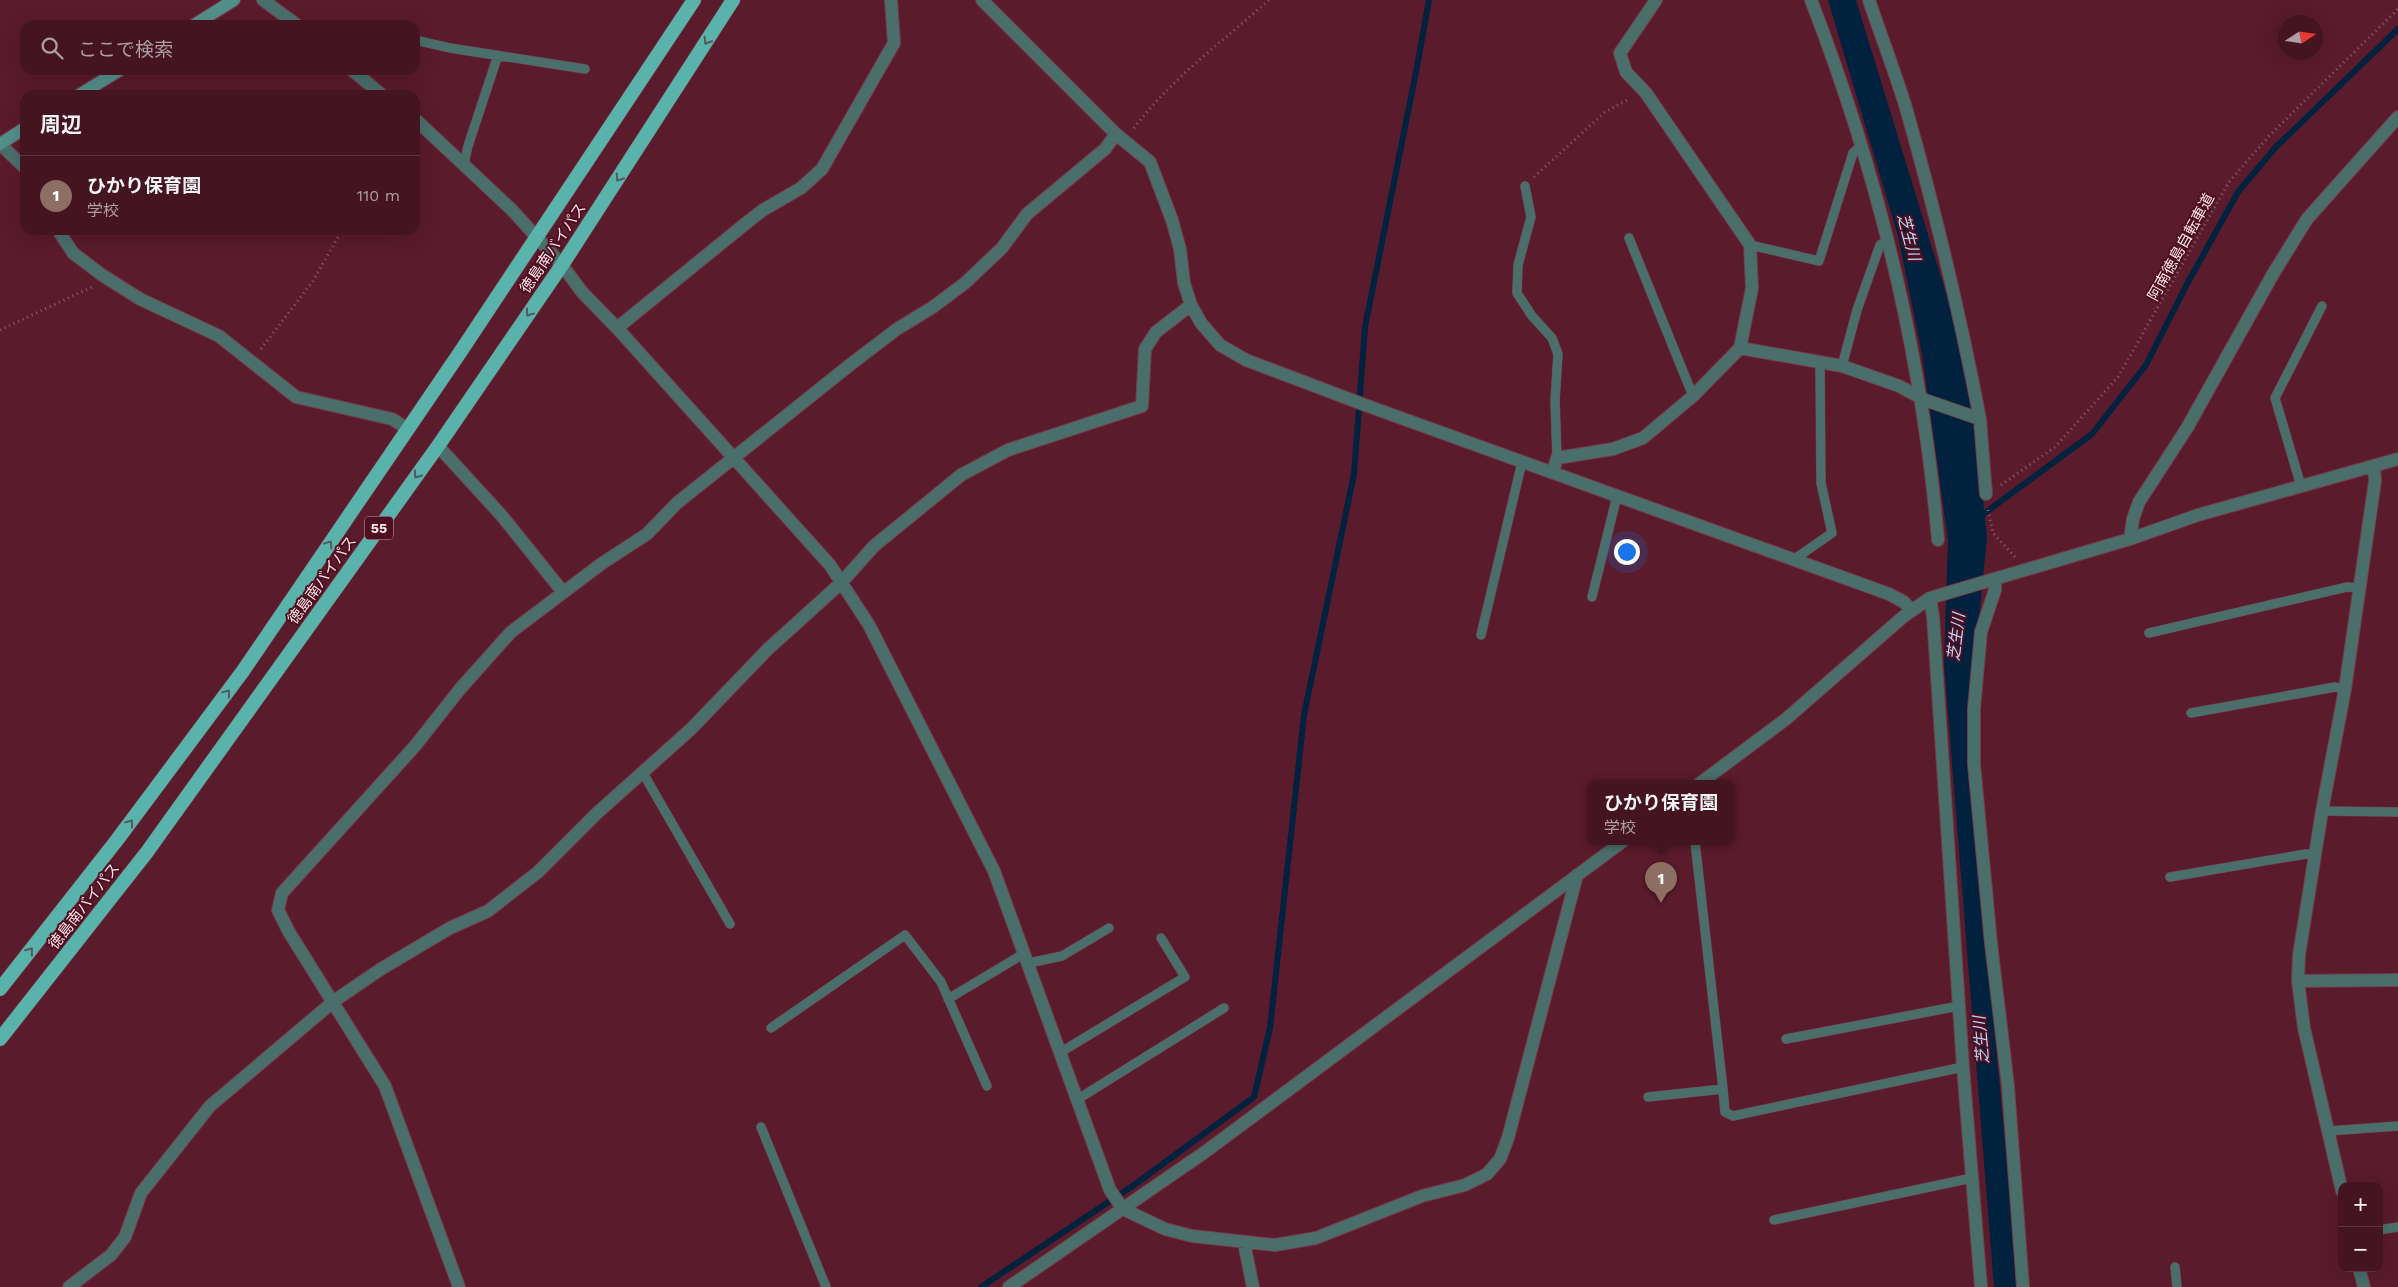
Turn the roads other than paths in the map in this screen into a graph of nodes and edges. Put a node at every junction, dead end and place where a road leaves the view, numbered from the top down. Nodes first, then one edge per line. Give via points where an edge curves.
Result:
1 (234, 0) edge
2 (263, 0) edge
3 (694, 0) edge
4 (733, 0) edge
5 (891, 0) edge
6 (982, 0) edge
7 (1656, 0) edge
8 (1811, 0) edge
9 (1869, 0) edge
10 (202, 20) edge
11 (289, 20) edge
12 (420, 41) edge
13 (498, 55) junction
14 (585, 69) dead end
15 (112, 75) edge
16 (358, 75) edge
17 (87, 90) edge
18 (376, 90) edge
19 (2398, 117) edge
20 (420, 124) edge
21 (20, 131) edge
22 (1120, 137) junction
23 (0, 144) edge
24 (1861, 146) junction
25 (20, 163) edge
26 (464, 164) junction
27 (1525, 186) road end
28 (61, 235) edge
29 (536, 237) junction
30 (1629, 238) dead end
31 (1889, 239) junction
32 (1750, 245) junction
33 (562, 265) junction
34 (1191, 304) junction
35 (2322, 306) dead end
36 (617, 328) junction
37 (1740, 348) junction
38 (1820, 362) junction
39 (1842, 366) junction
40 (1693, 396) junction
41 (1922, 399) junction
42 (1977, 418) junction
43 (408, 429) junction
44 (438, 446) junction
45 (732, 458) junction
46 (1556, 458) junction
47 (2398, 459) edge
48 (1522, 462) junction
49 (2374, 466) junction
50 (1553, 472) junction
51 (2301, 486) junction
52 (1986, 494) road end
53 (1617, 496) junction
54 (2130, 539) junction
55 (1938, 540) dead end
56 (1796, 558) junction
57 (1990, 581) junction
58 (841, 583) junction
59 (2361, 588) junction
60 (563, 592) junction
61 (1592, 597) dead end
62 (1934, 597) junction
63 (1908, 606) junction
64 (2149, 634) dead end
65 (1481, 635) dead end
66 (2345, 689) junction
67 (2191, 713) dead end
68 (643, 773) junction
69 (1704, 780) edge
70 (2322, 811) junction
71 (2398, 812) edge
72 (1618, 845) edge
73 (1695, 845) edge
74 (2315, 855) junction
75 (1577, 876) junction
76 (2170, 877) dead end
77 (730, 924) dead end
78 (1109, 928) dead end
79 (1161, 938) dead end
80 (1027, 958) junction
81 (2398, 980) edge
82 (2298, 981) junction
83 (0, 989) edge
84 (948, 999) junction
85 (334, 1002) junction
86 (1959, 1006) junction
87 (1224, 1008) dead end
88 (772, 1028) dead end
89 (1786, 1039) dead end
90 (0, 1040) edge
91 (1061, 1052) junction
92 (1963, 1067) junction
93 (987, 1086) dead end
94 (1723, 1088) junction
95 (1648, 1097) dead end
96 (1078, 1099) junction
97 (2398, 1126) edge
98 (761, 1127) dead end
99 (2328, 1132) junction
100 (1972, 1178) junction
101 (2340, 1182) edge
102 (1121, 1205) junction
103 (1774, 1220) dead end
104 (2398, 1227) edge
105 (2383, 1229) edge
106 (1244, 1243) junction
107 (2174, 1267) dead end
108 (2360, 1272) edge
109 (69, 1287) edge
110 (459, 1287) edge
111 (826, 1287) edge
112 (1009, 1287) edge
113 (1253, 1287) edge
114 (1981, 1287) edge
115 (2023, 1287) edge
116 (2177, 1287) edge
117 (2364, 1287) edge

1 - 10 main road
2 - 11 street
3 - 29 highway, 徳島南バイパス / 55
4 -> 33 highway, 徳島南バイパス / 55
5 - 36 street via 894,43 822,169 801,188 744,224
6 - 22 street
7 - 32 street via 1620,53 1626,72 1646,93
8 - 24 street via 1840,76
9 - 42 street via 1905,106 1931,202 1966,346
12 - 13 lane
13 - 14 lane
13 - 26 lane
15 - 17 main road
16 - 18 street
19 - 54 street via 2307,220 2187,428 2139,502
20 - 26 street
21 - 23 main road
22 - 34 street via 1150,162 1160,184 1180,249 1184,283
22 - 45 street via 1027,214 1002,248 965,283 934,307 897,329
23 - 25 street
24 - 31 street
24 - 32 lane via 1853,153 1819,261
26 - 29 street
27 - 46 lane via 1531,217 1518,265 1518,293 1532,316 1552,338 1558,354
28 - 43 street via 73,253 102,275 140,299 219,336 296,397 392,419
29 - 33 street
29 - 43 highway, 徳島南バイパス / 55
30 - 40 lane
31 - 39 lane via 1880,245
31 - 41 street
32 - 37 street via 1752,288
33 - 36 street via 582,292
33 -> 44 highway, 徳島南バイパス / 55
34 - 48 street via 1201,323 1220,344 1246,360
34 - 58 street via 1156,332 1145,349 1142,406 1008,450 961,475 874,546
35 - 51 lane via 2274,398
36 - 45 street
37 - 38 street
37 - 40 street
38 - 39 street
38 - 56 lane via 1821,483 1832,532
39 - 41 street via 1899,386
40 - 46 street via 1643,438 1613,449
41 - 42 street
41 - 55 street
42 - 52 street
83 -> 43 highway, 徳島南バイパス / 55 via 243,671
44 - 60 street via 502,516
44 -> 90 highway, 徳島南バイパス / 55 via 146,852
45 - 58 street via 830,565
45 - 60 street via 677,503 647,534
46 - 50 street
47 - 49 street
48 - 50 street
48 - 65 lane
49 - 51 street
49 - 59 street via 2375,481
50 - 53 street
51 - 54 street via 2198,514
53 - 56 street
53 - 61 lane
54 - 57 street
56 - 63 street via 1889,594
57 - 62 street
57 - 115 street via 1995,590 1981,632 1974,709 1974,764 2008,1086
58 - 68 street
58 - 80 street via 868,625 994,871
59 - 64 lane via 2347,587
59 - 66 street
60 - 85 street via 511,632 415,746 282,893 278,910
62 - 63 street
62 - 86 street
63 - 69 street via 1786,719
66 - 67 lane via 2335,687
66 - 70 street
68 - 77 lane
68 - 85 street via 538,872 488,911 450,928
70 - 71 lane
70 - 74 street
72 - 75 street
73 - 94 lane
74 - 76 lane
74 - 82 street
75 - 102 street via 1204,1152
75 - 106 street via 1508,1138 1500,1159 1488,1174 1316,1238 1275,1244
78 - 80 lane via 1062,956
79 - 91 lane via 1185,977
80 - 84 lane
80 - 91 street
81 - 82 street
82 - 99 street via 2304,1028
84 - 88 lane via 941,982 906,936
84 - 93 lane
85 - 109 street via 210,1106 141,1194 125,1237 110,1255
85 - 110 street via 385,1086
86 - 89 lane
86 - 92 street
87 - 96 lane
91 - 96 street
92 - 94 lane via 1734,1116 1725,1112
92 - 100 street
94 - 95 lane
96 - 102 street via 1110,1190
97 - 99 lane
98 - 111 lane
99 - 101 street
100 - 103 lane
100 - 114 street
102 - 106 street via 1165,1229
102 - 112 street
104 - 105 lane
106 - 113 street
107 - 116 lane
108 - 117 street

